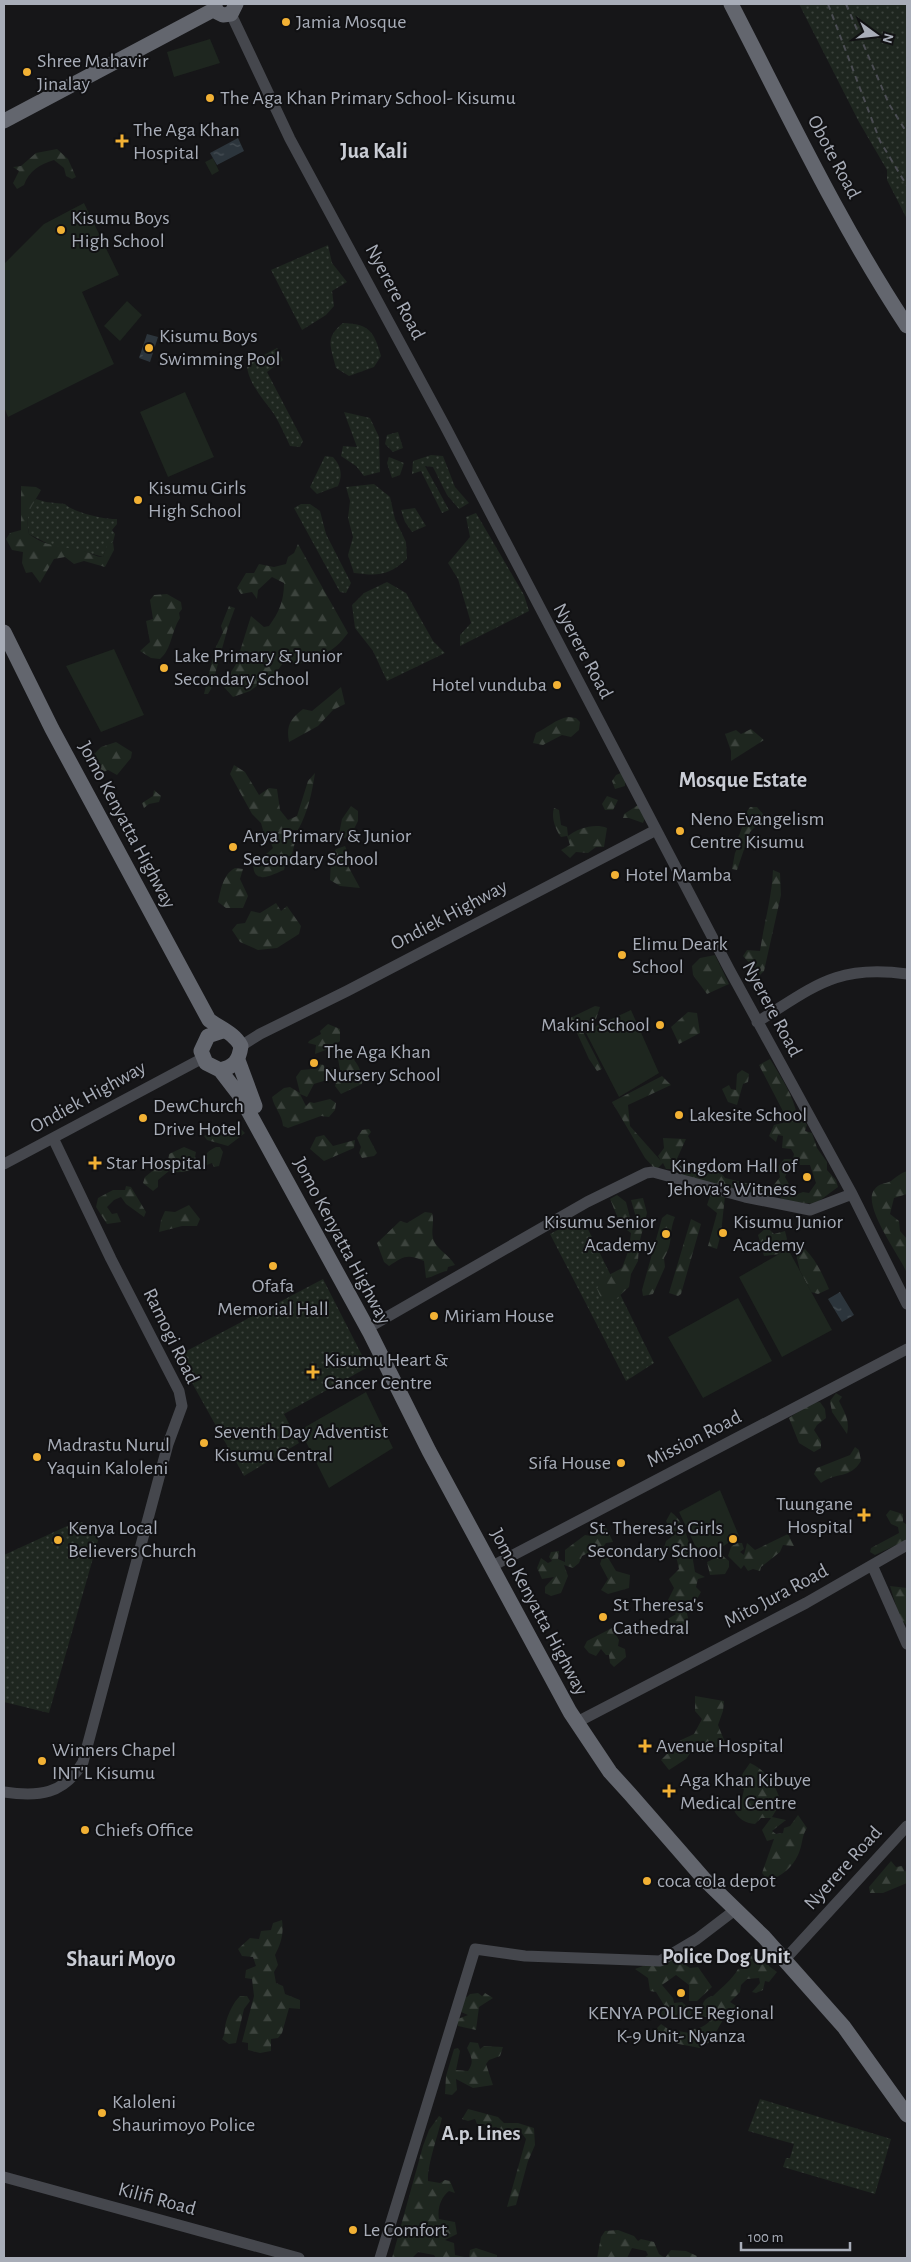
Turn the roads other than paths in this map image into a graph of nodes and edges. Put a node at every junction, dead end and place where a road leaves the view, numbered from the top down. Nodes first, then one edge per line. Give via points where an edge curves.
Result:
1 (731, 4) edge
2 (215, 6) edge
3 (233, 9) edge
4 (4, 120) edge
5 (907, 326) edge
6 (4, 632) edge
7 (4, 650) edge
8 (656, 830) junction
9 (907, 974) edge
10 (757, 1022) junction
11 (223, 1031) junction
12 (208, 1036) junction
13 (238, 1048) junction
14 (200, 1062) junction
15 (220, 1070) junction
16 (53, 1138) junction
17 (5, 1159) edge
18 (852, 1194) junction
19 (907, 1304) edge
20 (373, 1325) junction
21 (907, 1349) edge
22 (907, 1545) edge
23 (498, 1563) junction
24 (872, 1565) junction
25 (907, 1644) edge
26 (583, 1719) junction
27 (4, 1792) edge
28 (907, 1826) edge
29 (735, 1910) junction
30 (788, 1956) junction
31 (907, 2103) edge
32 (907, 2115) edge
33 (4, 2177) edge
34 (299, 2258) edge
35 (380, 2258) edge

1 - 5 highway, Obote Road via 807,153
2 - 3 highway via 223,15
2 - 4 highway
3 - 8 main road, Nyerere Road via 290,139 445,426
6 - 11 highway, Jomo Kenyatta Highway via 52,729 209,1020
7 - 12 highway, Jomo Kenyatta Highway via 104,843 204,1023
8 - 10 main road, Nyerere Road
8 - 13 main road, Ondiek Highway
9 - 10 main road via 876,971 829,979
10 - 18 main road, Nyerere Road
11 - 12 highway
11 - 13 highway, Jomo Kenyatta Highway
12 - 14 highway via 202,1046
13 - 15 highway via 230,1068
13 - 20 highway, Jomo Kenyatta Highway via 249,1092 282,1160
14 - 15 highway, Jomo Kenyatta Highway
14 - 16 main road, Ondiek Highway via 168,1075
15 - 29 highway, Jomo Kenyatta Highway via 240,1096 274,1157 570,1712 610,1772 704,1880
16 - 17 main road, Ondiek Highway
16 - 27 main road, Ramogi Road via 179,1391 182,1406 168,1444 83,1762 68,1780 42,1794
18 - 19 main road, Nyerere Road
18 - 20 main road via 810,1210 745,1197 653,1172 646,1173 587,1202
20 - 23 highway, Jomo Kenyatta Highway
21 - 23 main road, Mission Road
22 - 24 main road, Mito Jura Road
23 - 26 highway, Jomo Kenyatta Highway
24 - 25 main road
24 - 26 main road, Mito Jura Road
26 - 30 highway, Jomo Kenyatta Highway via 614,1767
28 - 30 main road, Nyerere Road
29 - 32 highway, Jomo Kenyatta Highway via 797,1972 844,2027
29 - 35 main road via 697,1939 660,1961 525,1956 475,1949
30 - 31 highway, Jomo Kenyatta Highway via 848,2024
33 - 34 main road, Kilifi Road

